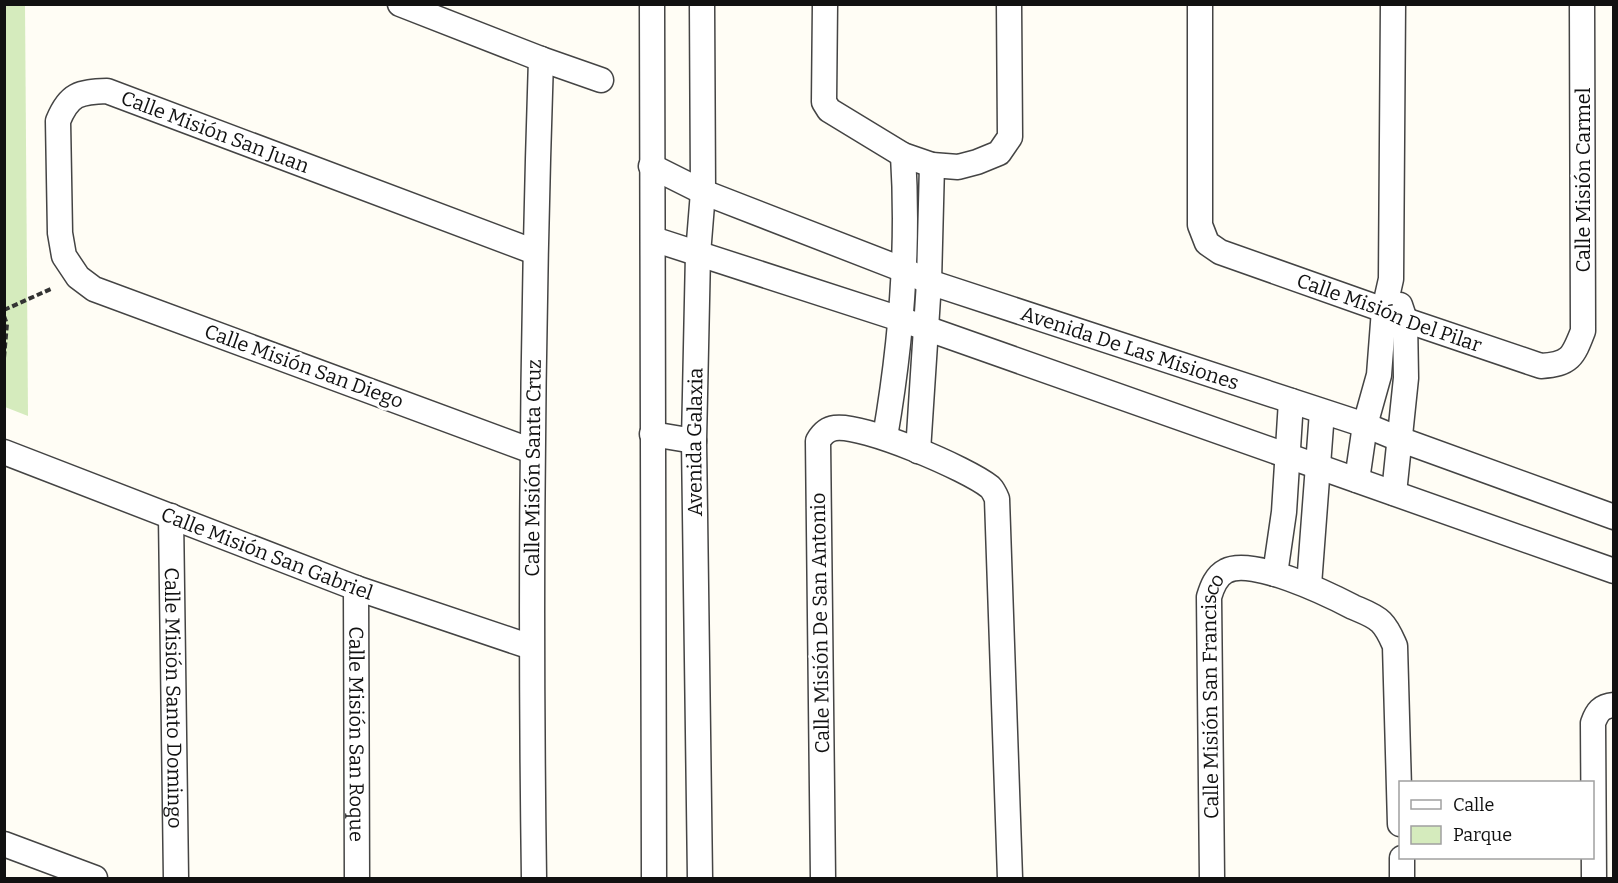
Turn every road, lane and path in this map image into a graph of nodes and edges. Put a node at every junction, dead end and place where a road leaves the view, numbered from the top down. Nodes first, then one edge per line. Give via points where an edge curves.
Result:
1 (399, 4) edge
2 (652, 4) edge
3 (702, 4) edge
4 (825, 4) edge
5 (1009, 4) edge
6 (1200, 4) edge
7 (1393, 4) edge
8 (1582, 4) edge
9 (541, 59) junction
10 (601, 80) dead end
11 (903, 155) junction
12 (932, 165) junction
13 (651, 166) junction
14 (703, 192) junction
15 (653, 239) junction
16 (535, 252) junction
17 (698, 254) junction
18 (904, 270) junction
19 (78, 277) junction
20 (929, 282) junction
21 (4, 310) edge
22 (1395, 315) junction
23 (4, 316) edge
24 (900, 319) junction
25 (926, 330) junction
26 (1574, 353) joint
27 (4, 358) edge
28 (1291, 401) junction
29 (1322, 412) junction
30 (1365, 425) junction
31 (652, 434) junction
32 (885, 437) junction
33 (1399, 440) junction
34 (694, 441) junction
35 (532, 451) junction
36 (918, 451) junction
37 (4, 452) edge
38 (1288, 456) junction
39 (1319, 466) junction
40 (1357, 480) junction
41 (1394, 493) junction
42 (171, 516) junction
43 (1614, 517) edge
44 (1614, 571) edge
45 (1275, 574) junction
46 (1309, 585) junction
47 (356, 588) junction
48 (531, 648) junction
49 (1614, 705) edge
50 (1400, 781) edge
51 (1593, 781) edge
52 (4, 844) edge
53 (1401, 859) edge
54 (1594, 859) edge
55 (95, 879) edge
56 (176, 879) edge
57 (357, 879) edge
58 (534, 879) edge
59 (654, 879) edge
60 (700, 879) edge
61 (823, 879) edge
62 (1011, 879) edge
63 (1212, 879) edge
64 (1402, 879) edge
65 (1594, 879) edge

1 - 9 street
2 - 13 street
3 - 14 street, Avenida Galaxia
4 - 11 street via 826,107
5 - 12 street via 1010,137 999,153 977,162 958,167
6 - 22 street, Calle Misión Del Pilar via 1200,225 1207,243 1220,252
7 - 22 street via 1391,279
8 - 26 street, Calle Misión Carmel via 1583,332
9 - 10 street
9 - 16 street, Calle Misión Santa Cruz
11 - 12 street
11 - 18 street
12 - 20 street
13 - 14 street, Avenida De Las Misiones
13 - 15 street
14 - 17 street, Avenida Galaxia
14 - 18 street, Avenida De Las Misiones
15 - 17 street
15 - 31 street
16 - 19 street, Calle Misión San Juan via 107,91 77,94 64,105 58,122 60,233 64,256
16 - 35 street, Calle Misión Santa Cruz
17 - 24 street
17 - 34 street, Avenida Galaxia
18 - 20 street, Avenida De Las Misiones
18 - 24 street
19 - 21 path
19 - 35 street, Calle Misión San Diego via 94,289
20 - 25 street
20 - 28 street, Avenida De Las Misiones
22 - 26 street, Calle Misión Del Pilar via 1542,366 1560,365
22 - 30 street
22 - 33 street via 1406,378
23 - 27 path
24 - 25 street
24 - 32 street
25 - 36 street
25 - 38 street
28 - 29 street, Avenida De Las Misiones
28 - 38 street
29 - 30 street, Avenida De Las Misiones
29 - 39 street
30 - 33 street, Avenida De Las Misiones
30 - 40 street
31 - 34 street
31 - 59 street
32 - 36 street, Calle Misión De San Antonio
32 - 61 street, Calle Misión De San Antonio via 837,427 823,433 818,441
33 - 41 street
33 - 43 street, Avenida De Las Misiones
34 - 60 street, Avenida Galaxia
35 - 48 street, Calle Misión Santa Cruz
36 - 62 street, Calle Misión De San Antonio via 979,480 992,489 997,499
37 - 42 street, Calle Misión San Gabriel
38 - 39 street
38 - 45 street
39 - 40 street
39 - 46 street
40 - 41 street
41 - 44 street
42 - 47 street, Calle Misión San Gabriel
42 - 56 street, Calle Misión Santo Domingo
45 - 46 street, Calle Misión San Francisco
45 - 63 street, Calle Misión San Francisco via 1239,568 1226,571 1214,583 1209,597
46 - 50 street, Calle Misión San Francisco via 1380,620 1389,630 1395,646
47 - 48 street, Calle Misión San Gabriel
47 - 57 street, Calle Misión San Roque
48 - 58 street, Calle Misión Santa Cruz
49 - 51 street via 1597,711 1593,723
52 - 55 street
53 - 64 street
54 - 65 street

